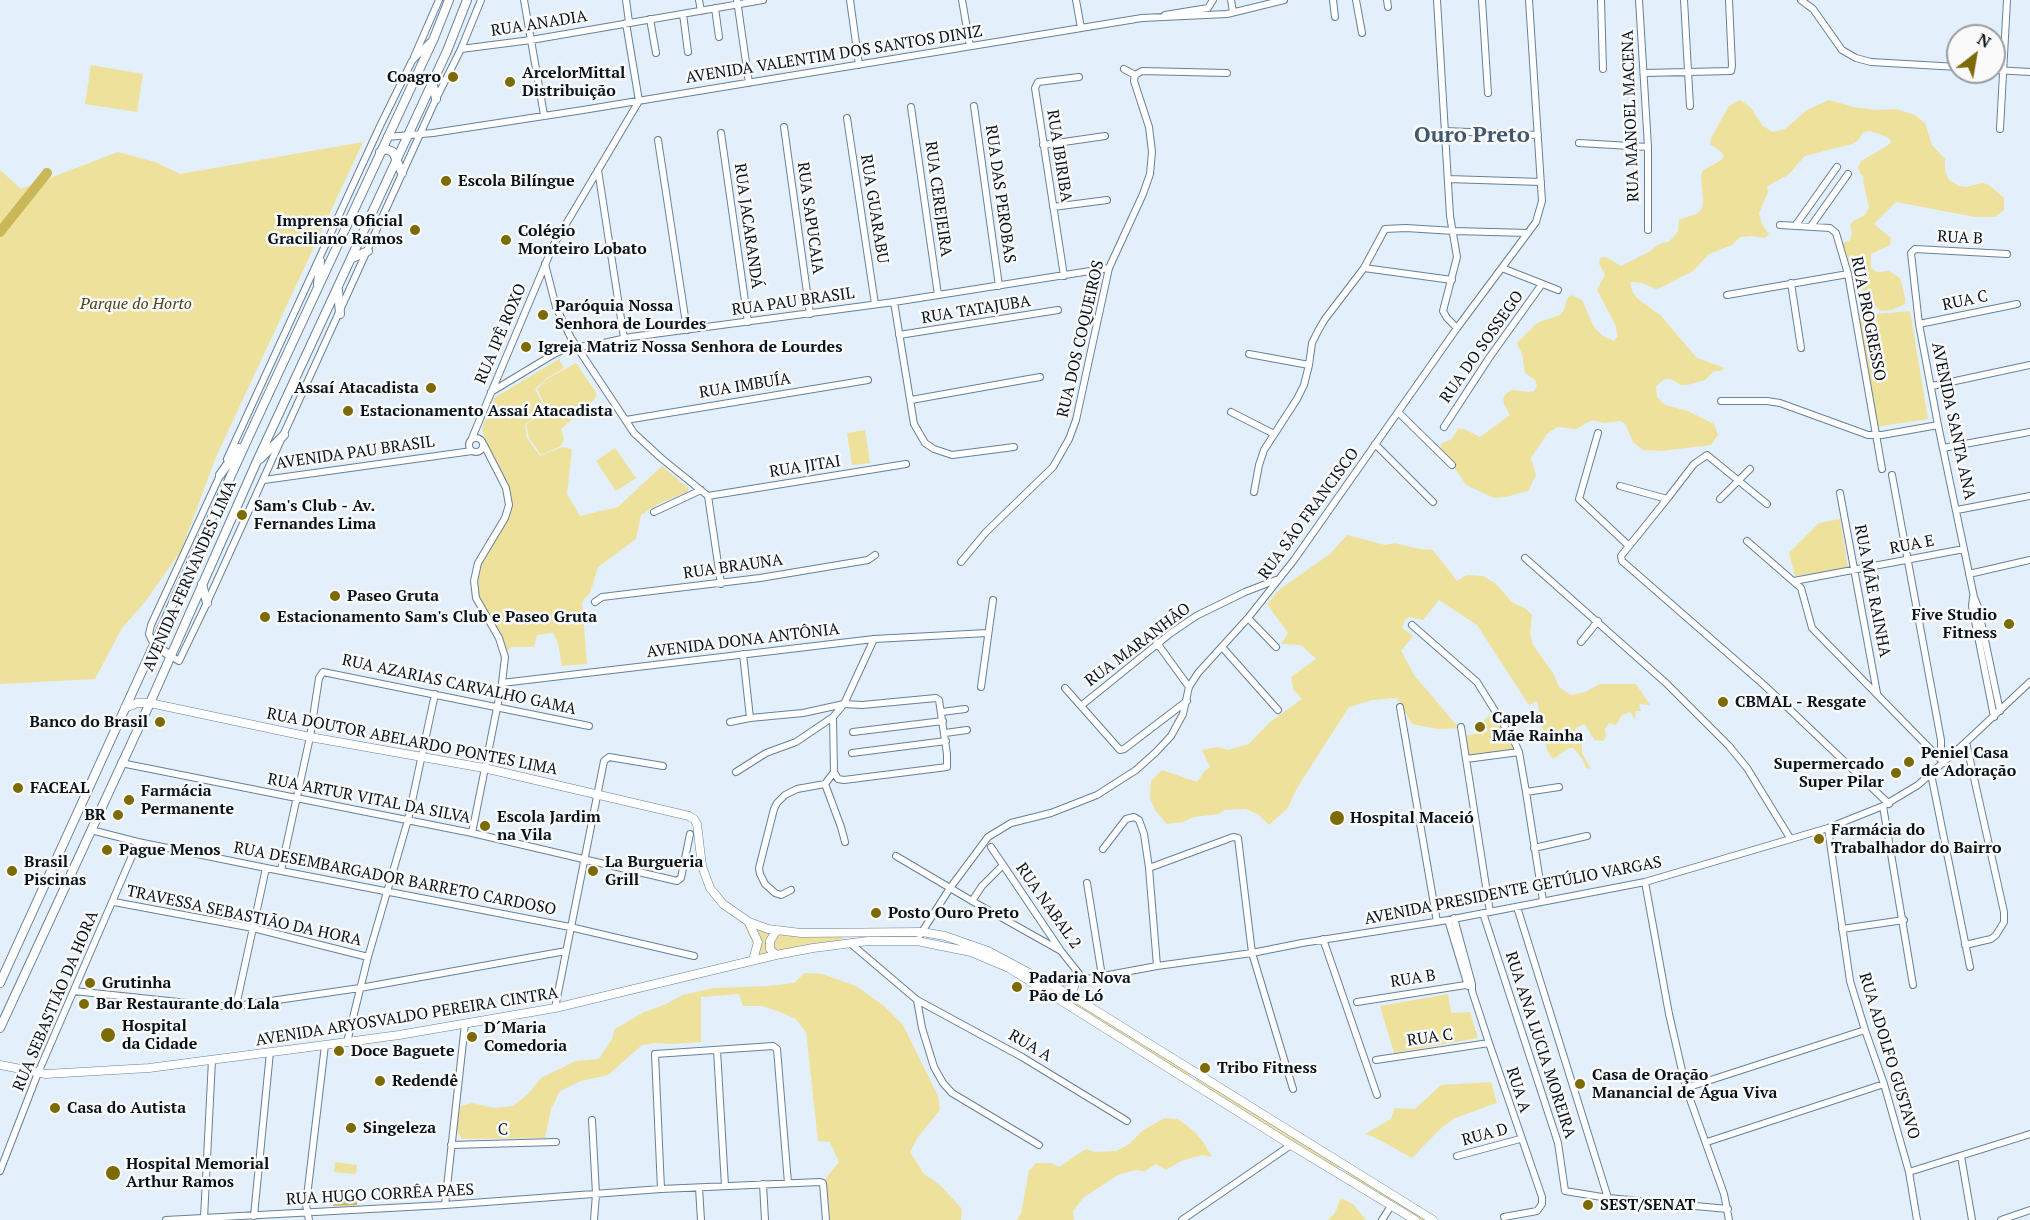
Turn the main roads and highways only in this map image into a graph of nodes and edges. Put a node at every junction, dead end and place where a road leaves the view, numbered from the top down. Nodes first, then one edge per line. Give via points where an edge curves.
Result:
1 (449, 0) edge
2 (467, 0) edge
3 (474, 0) edge
4 (464, 9) junction
5 (432, 80) junction
6 (436, 99) road end
7 (380, 152) junction
8 (397, 158) junction
9 (402, 173) road end
10 (368, 251) road end
11 (352, 258) junction
12 (320, 261) road end
13 (338, 287) junction
14 (317, 292) junction
15 (340, 314) road end
16 (284, 435) road end
17 (249, 436) junction
18 (257, 461) junction
19 (220, 475) road end
20 (202, 584) junction
21 (207, 603) road end
22 (154, 645) junction
23 (171, 656) junction
24 (150, 703) junction
25 (125, 708) junction
26 (749, 922) junction
27 (777, 930) junction
28 (776, 955) junction
29 (753, 960) junction
30 (1080, 980) road end
31 (0, 983) edge
32 (1074, 997) junction
33 (0, 1028) edge
34 (0, 1065) edge
35 (1198, 1074) junction
36 (1191, 1082) junction
37 (1345, 1167) junction
38 (1340, 1175) junction
39 (1415, 1220) edge
40 (1433, 1220) edge

1 - 7 highway, AVENIDA FERNANDES LIMA
2 - 4 highway, AVENIDA FERNANDES LIMA
3 - 4 highway
4 - 5 highway, AVENIDA FERNANDES LIMA
5 - 6 highway
5 - 8 highway, AVENIDA FERNANDES LIMA
7 - 8 highway via 389,150
7 - 14 highway, AVENIDA FERNANDES LIMA
8 - 9 highway
8 - 11 highway, AVENIDA FERNANDES LIMA
10 - 11 highway
11 - 13 highway, AVENIDA FERNANDES LIMA
12 - 14 highway
13 - 15 highway
13 - 18 highway, AVENIDA FERNANDES LIMA
14 - 17 highway, AVENIDA FERNANDES LIMA
16 - 18 highway
17 - 19 highway
17 - 22 highway, AVENIDA FERNANDES LIMA
18 - 20 highway, AVENIDA FERNANDES LIMA
20 - 21 highway
20 - 23 highway, AVENIDA FERNANDES LIMA
22 - 23 highway
22 - 25 highway, AVENIDA FERNANDES LIMA
23 - 24 highway, AVENIDA FERNANDES LIMA
24 - 25 main road, RUA DOUTOR ABELARDO PONTES LIMA
24 - 26 main road, RUA DOUTOR ABELARDO PONTES LIMA via 484,768 694,819 710,888 723,904
24 - 33 highway, AVENIDA FERNANDES LIMA
25 - 31 highway, AVENIDA FERNANDES LIMA
26 - 27 main road
26 - 29 main road via 759,942
27 - 28 main road via 770,941 770,949
27 - 32 main road via 922,932 988,951
28 - 29 main road, AVENIDA ARYOSVALDO PEREIRA CINTRA
28 - 36 main road, AVENIDA ARYOSVALDO PEREIRA CINTRA via 868,941 917,941 971,952 1027,978
29 - 34 main road, AVENIDA ARYOSVALDO PEREIRA CINTRA via 555,1008 347,1042 149,1068 46,1074
30 - 32 main road via 1073,989
32 - 35 main road
35 - 36 main road
35 - 37 main road
36 - 38 main road, AVENIDA ARYOSVALDO PEREIRA CINTRA
37 - 38 main road
37 - 40 main road
38 - 39 main road, AVENIDA ARYOSVALDO PEREIRA CINTRA

